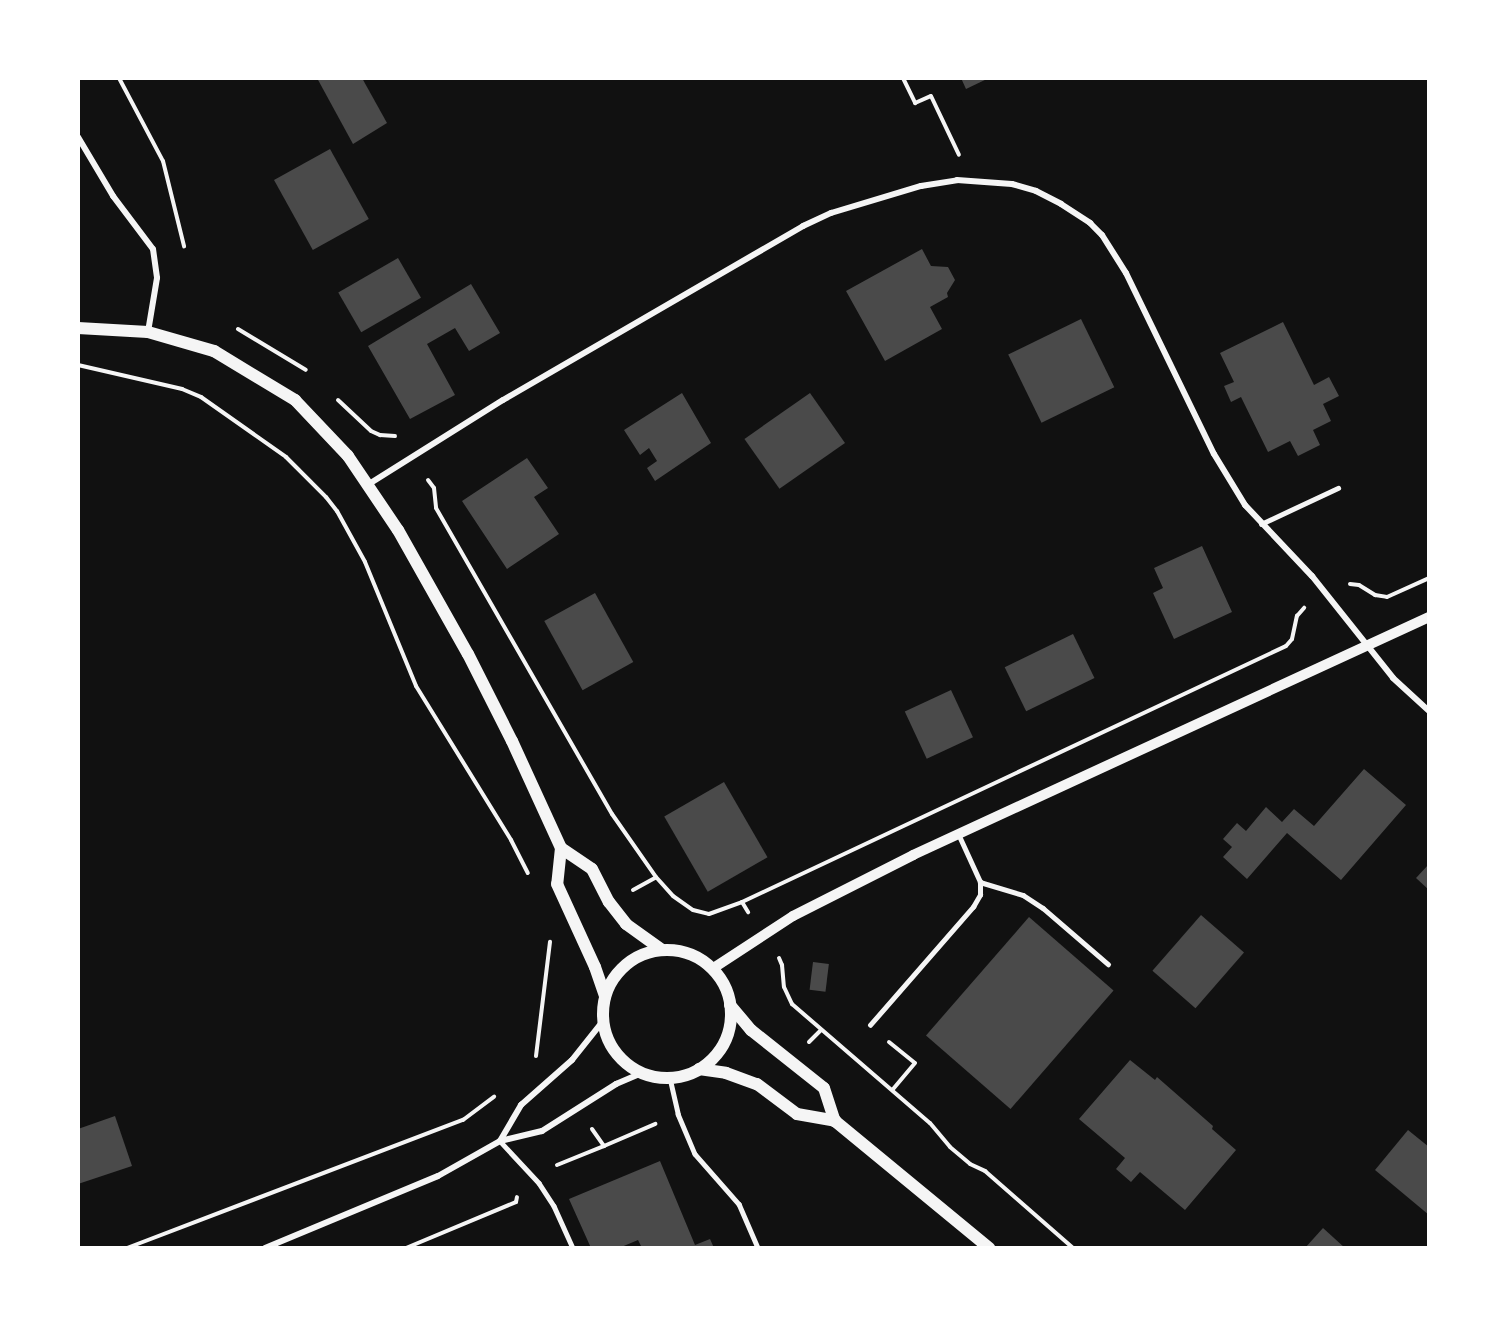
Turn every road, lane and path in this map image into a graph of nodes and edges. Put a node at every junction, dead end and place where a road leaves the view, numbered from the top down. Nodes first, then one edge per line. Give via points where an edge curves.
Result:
1 (119, 78) edge
2 (903, 78) edge
3 (78, 137) edge
4 (960, 158) dead end
5 (184, 246) dead end
6 (78, 328) edge
7 (148, 332) junction
8 (78, 365) edge
9 (428, 480) dead end
10 (369, 483) junction
11 (1338, 488) dead end
12 (1261, 524) junction
13 (1429, 578) edge
14 (1344, 586) dead end
15 (1313, 601) dead end
16 (1429, 617) edge
17 (1367, 646) junction
18 (1429, 711) edge
19 (958, 834) junction
20 (561, 848) junction
21 (656, 877) junction
22 (530, 878) dead end
23 (980, 882) junction
24 (630, 892) dead end
25 (742, 902) junction
26 (748, 912) dead end
27 (550, 933) dead end
28 (662, 950) junction
29 (780, 960) dead end
30 (1108, 964) dead end
31 (712, 969) junction
32 (605, 996) junction
33 (730, 1004) junction
34 (603, 1021) junction
35 (870, 1025) joint
36 (537, 1059) dead end
37 (699, 1069) junction
38 (642, 1073) junction
39 (670, 1078) junction
40 (892, 1090) junction
41 (498, 1095) dead end
42 (835, 1121) junction
43 (500, 1141) junction
44 (604, 1146) dead end
45 (533, 1175) junction
46 (127, 1248) edge
47 (265, 1248) edge
48 (406, 1248) edge
49 (573, 1248) edge
50 (758, 1248) edge
51 (989, 1248) edge
52 (1073, 1248) edge

1 - 5 path via 158,147
2 - 4 path via 915,103 931,96
3 - 7 street via 113,196 153,249 157,278
6 - 7 main road
7 - 10 main road via 214,351 295,400 330,433
8 - 22 path via 201,397 286,456 326,497 364,562 416,686 511,840
9 - 21 path via 434,488 436,508 612,814
10 - 12 street via 503,400 803,226 891,193 957,180 984,181 1036,191 1077,213 1102,235 1126,273 1214,454 1233,488
10 - 20 main road via 468,654
11 - 12 lane
12 - 17 street via 1312,576
13 - 14 path via 1388,597 1375,595 1359,585
15 - 25 path via 1298,616 1287,646
16 - 17 street
17 - 18 street via 1393,678
17 - 19 street
19 - 23 lane
19 - 31 street via 793,916
20 - 28 main road via 592,869 626,924
20 - 32 main road via 557,884
21 - 24 path
21 - 25 path via 679,901 700,913 718,912
23 - 30 lane via 1033,902
23 - 35 lane via 980,895 974,907
25 - 26 path
27 - 36 path
28 - 31 main road via 694,956
28 - 32 main road via 626,964
29 - 40 path via 784,987 792,1004
31 - 33 main road via 724,985
32 - 34 main road
33 - 37 main road via 727,1036 716,1055
33 - 42 main road via 751,1030 824,1088
34 - 38 main road via 615,1052
34 - 43 street via 572,1060 521,1105
35 - 40 path via 915,1063
37 - 39 main road
37 - 42 main road via 757,1084 797,1114
38 - 39 main road
38 - 43 street via 616,1084 542,1131
39 - 50 lane via 678,1114 695,1154 739,1204
40 - 52 path via 930,1123 950,1147 985,1171
41 - 46 path via 463,1120
42 - 51 main road
43 - 45 lane
43 - 47 street via 438,1176
44 - 45 path
45 - 48 path via 517,1181 516,1202
45 - 49 lane via 554,1206

